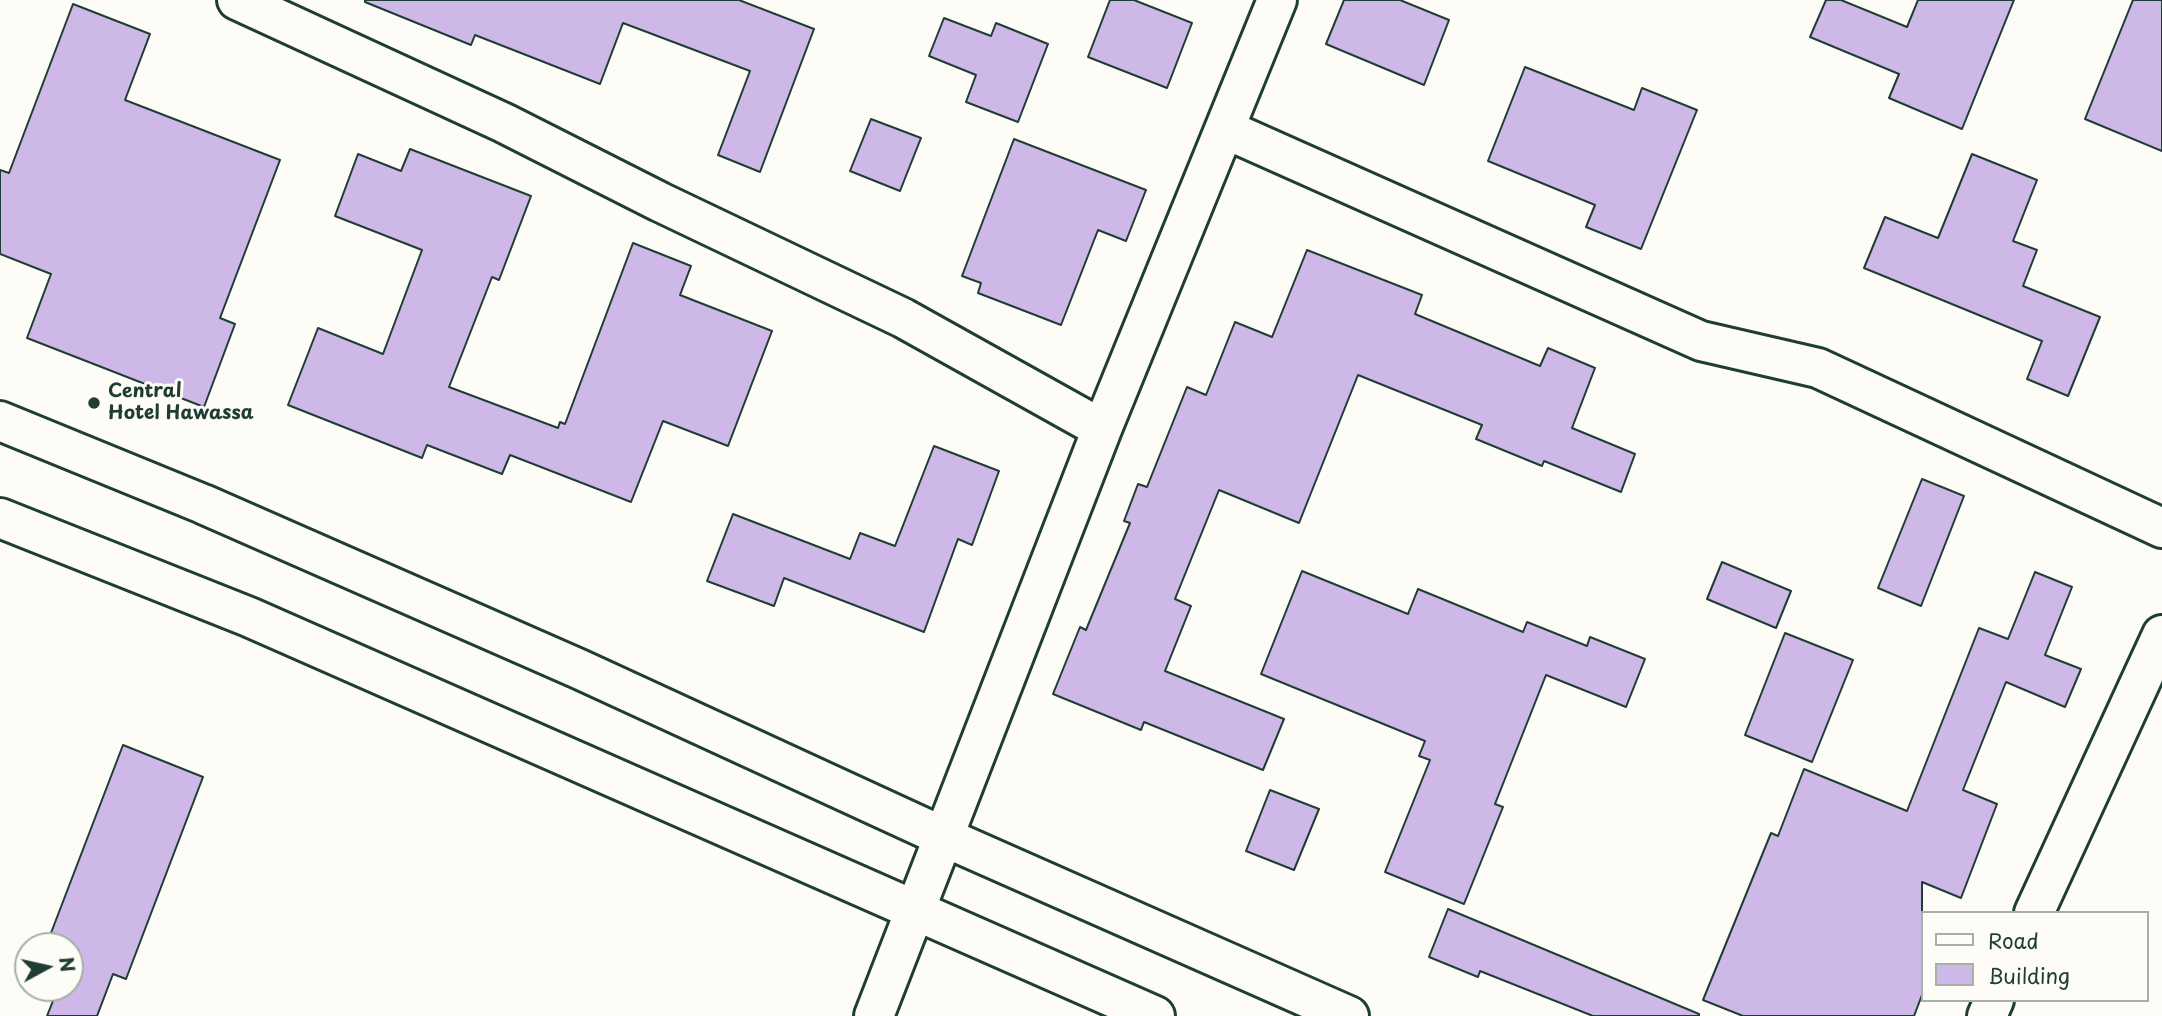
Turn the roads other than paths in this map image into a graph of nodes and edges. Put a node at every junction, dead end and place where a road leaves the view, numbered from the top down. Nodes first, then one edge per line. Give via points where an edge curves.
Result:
1 (237, 0) edge
2 (1278, 0) edge
3 (1225, 129) junction
4 (0, 421) edge
5 (1102, 429) junction
6 (0, 518) edge
7 (2162, 528) edge
8 (2162, 635) edge
9 (944, 837) junction
10 (915, 911) junction
11 (2035, 911) edge
12 (874, 1016) edge
13 (1156, 1016) edge
14 (1349, 1016) edge

1 - 5 street via 903,318
2 - 3 street
3 - 5 street
3 - 7 street via 1701,341 1818,368
4 - 9 street via 203,504 567,664
5 - 9 street
6 - 10 street via 249,617
8 - 11 street
9 - 10 street
9 - 14 street
10 - 12 street
10 - 13 street

